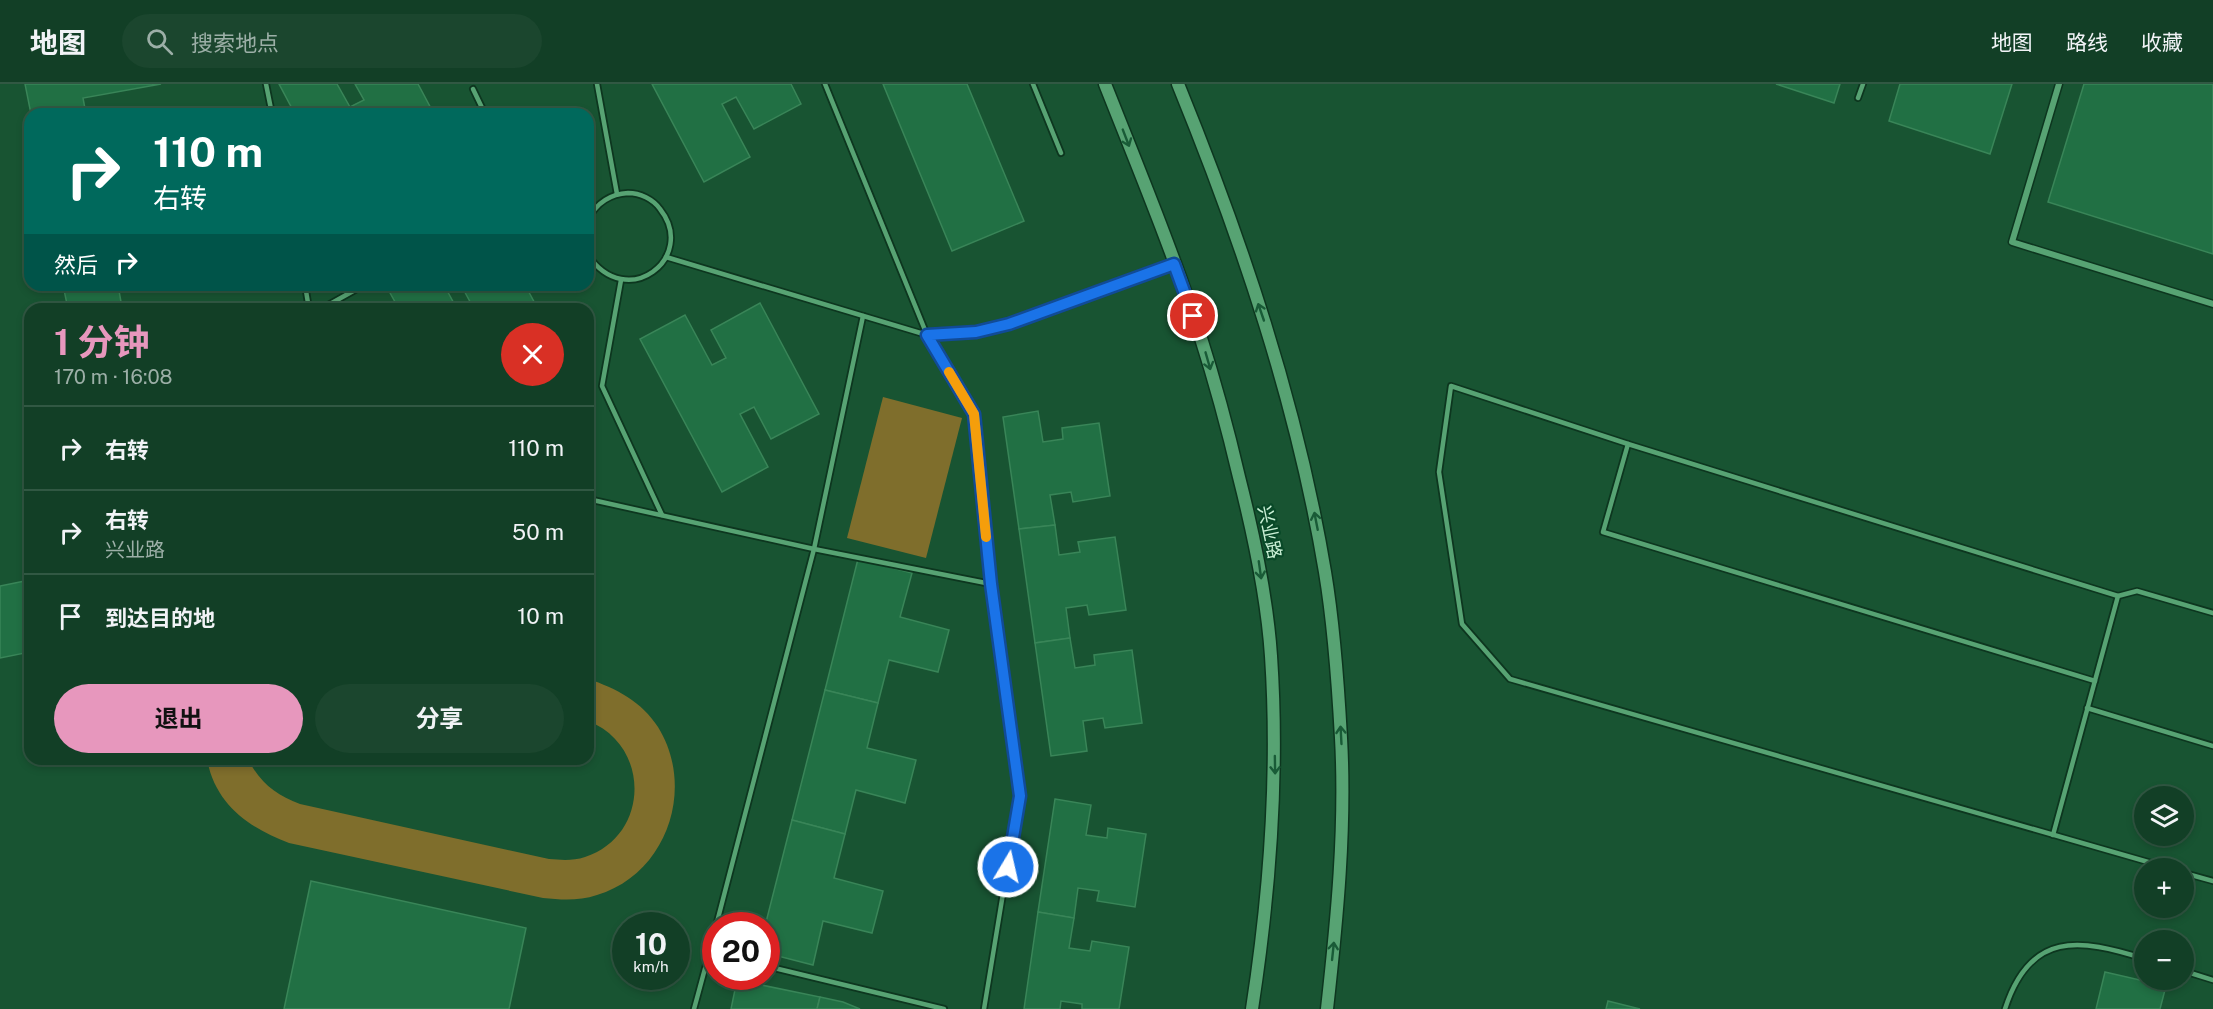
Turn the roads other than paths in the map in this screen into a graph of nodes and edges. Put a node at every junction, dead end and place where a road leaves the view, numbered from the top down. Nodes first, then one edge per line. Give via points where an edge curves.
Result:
1 (266, 84) edge
2 (597, 84) edge
3 (825, 84) edge
4 (1033, 84) edge
5 (1105, 84) edge
6 (1178, 84) edge
7 (1863, 84) edge
8 (2059, 84) edge
9 (473, 89) dead end
10 (1858, 98) dead end
11 (271, 108) edge
12 (482, 108) edge
13 (1061, 153) dead end
14 (617, 194) junction
15 (594, 209) edge
16 (666, 257) junction
17 (594, 264) edge
18 (1174, 264) junction
19 (621, 280) junction
20 (353, 291) edge
21 (332, 303) edge
22 (2213, 304) edge
23 (863, 316) junction
24 (927, 335) junction
25 (1628, 444) junction
26 (594, 500) edge
27 (662, 515) junction
28 (814, 549) junction
29 (991, 584) junction
30 (2118, 596) junction
31 (2213, 613) edge
32 (2095, 681) junction
33 (2088, 708) junction
34 (2213, 746) edge
35 (2053, 835) junction
36 (2134, 858) edge
37 (2194, 876) edge
38 (2213, 881) edge
39 (720, 912) edge
40 (2134, 955) edge
41 (780, 969) edge
42 (2194, 974) edge
43 (702, 979) edge
44 (2213, 980) edge
45 (694, 1009) edge
46 (944, 1009) edge
47 (984, 1009) edge
48 (1252, 1009) edge
49 (1327, 1009) edge
50 (2005, 1009) edge

1 - 11 lane
2 - 14 lane
3 - 24 lane
4 - 13 lane
5 -> 18 main road, 兴业路
49 -> 6 main road via 1341,836 1341,739 1326,574 1308,483 1266,325
7 - 10 lane
8 - 22 street via 2012,242
9 - 12 lane
14 - 15 lane
14 - 16 lane via 647,197 658,206 671,229
16 - 19 lane via 647,276
16 - 23 lane
17 - 19 lane via 606,275
18 - 24 street via 1009,324 976,332
18 -> 48 main road, 兴业路 via 1200,334 1256,544 1271,654 1275,770 1268,878
19 - 27 lane via 602,386
20 - 21 lane
23 - 24 lane
23 - 28 lane
24 - 29 lane via 974,414
25 - 30 lane
25 - 32 lane via 1603,532
25 - 35 lane via 1451,386 1439,472 1462,624 1510,679
26 - 27 lane
27 - 28 lane
28 - 29 lane
28 - 39 lane
29 - 47 lane via 1020,796
30 - 31 lane via 2137,591
30 - 32 lane
32 - 33 lane
33 - 34 lane
33 - 35 lane
35 - 36 lane
37 - 38 lane
40 - 50 lane via 2087,944 2060,946 2039,954 2025,968
41 - 46 lane
42 - 44 lane
43 - 45 lane

